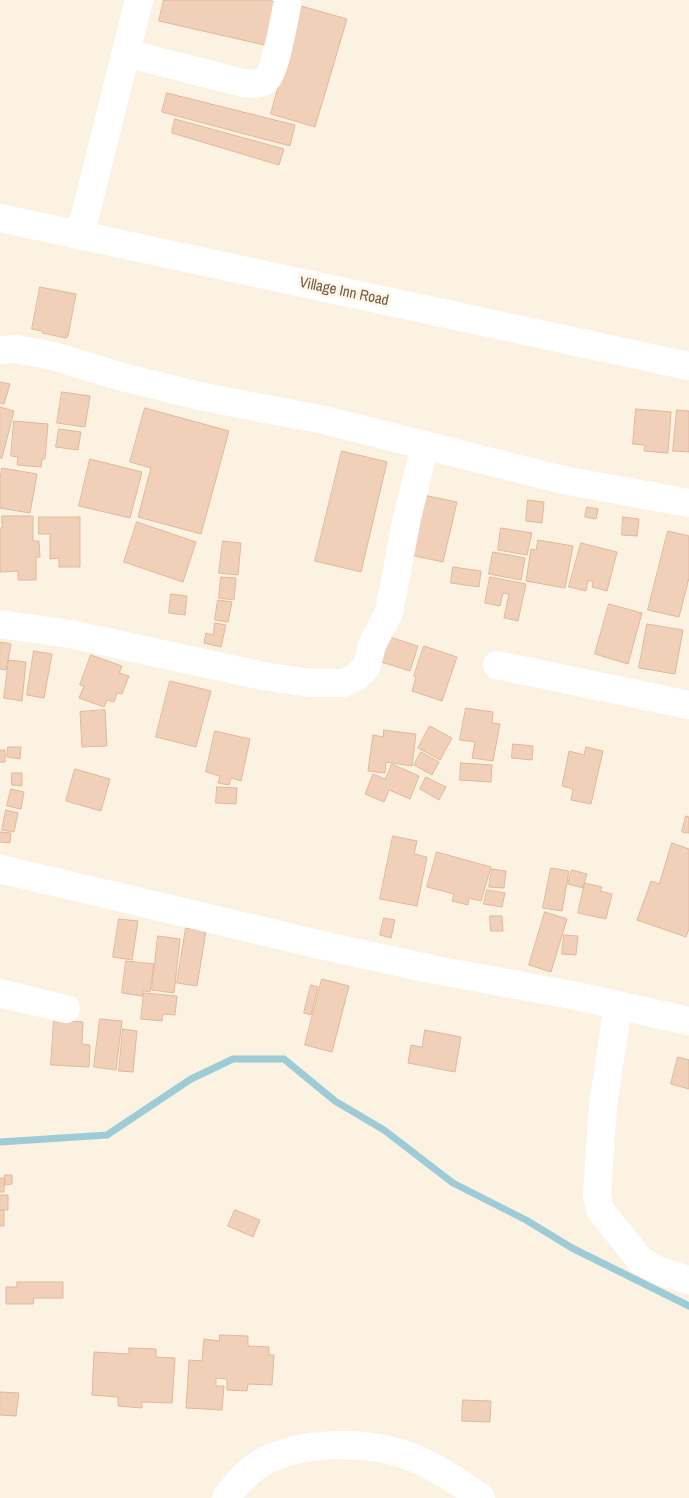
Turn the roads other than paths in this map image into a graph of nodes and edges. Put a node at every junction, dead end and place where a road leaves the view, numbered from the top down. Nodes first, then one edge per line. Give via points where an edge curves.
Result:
1 (139, 0) edge
2 (287, 6) dead end
3 (126, 54) junction
4 (0, 218) edge
5 (80, 236) junction
6 (0, 350) edge
7 (689, 366) edge
8 (425, 444) junction
9 (689, 502) edge
10 (0, 624) edge
11 (497, 665) dead end
12 (689, 706) edge
13 (0, 869) edge
14 (0, 993) edge
15 (618, 1006) junction
16 (66, 1009) dead end
17 (689, 1021) edge
18 (689, 1280) edge
19 (226, 1498) edge
20 (481, 1498) edge

1 - 3 street
2 - 3 street via 272,70 267,80 258,84
3 - 5 street
4 - 5 street, Village Inn Road
5 - 7 street, Village Inn Road
6 - 8 street via 16,349 53,356 199,396
8 - 9 street via 563,480
8 - 10 street via 406,518 389,612 372,645 368,662 357,676 344,683 310,683 263,676 70,634
11 - 12 street
13 - 15 street via 362,954
14 - 16 street
15 - 17 street
15 - 18 street via 603,1105 597,1195 600,1210 641,1260 659,1271
19 - 20 street via 249,1471 270,1458 305,1447 346,1445 382,1448 422,1461

